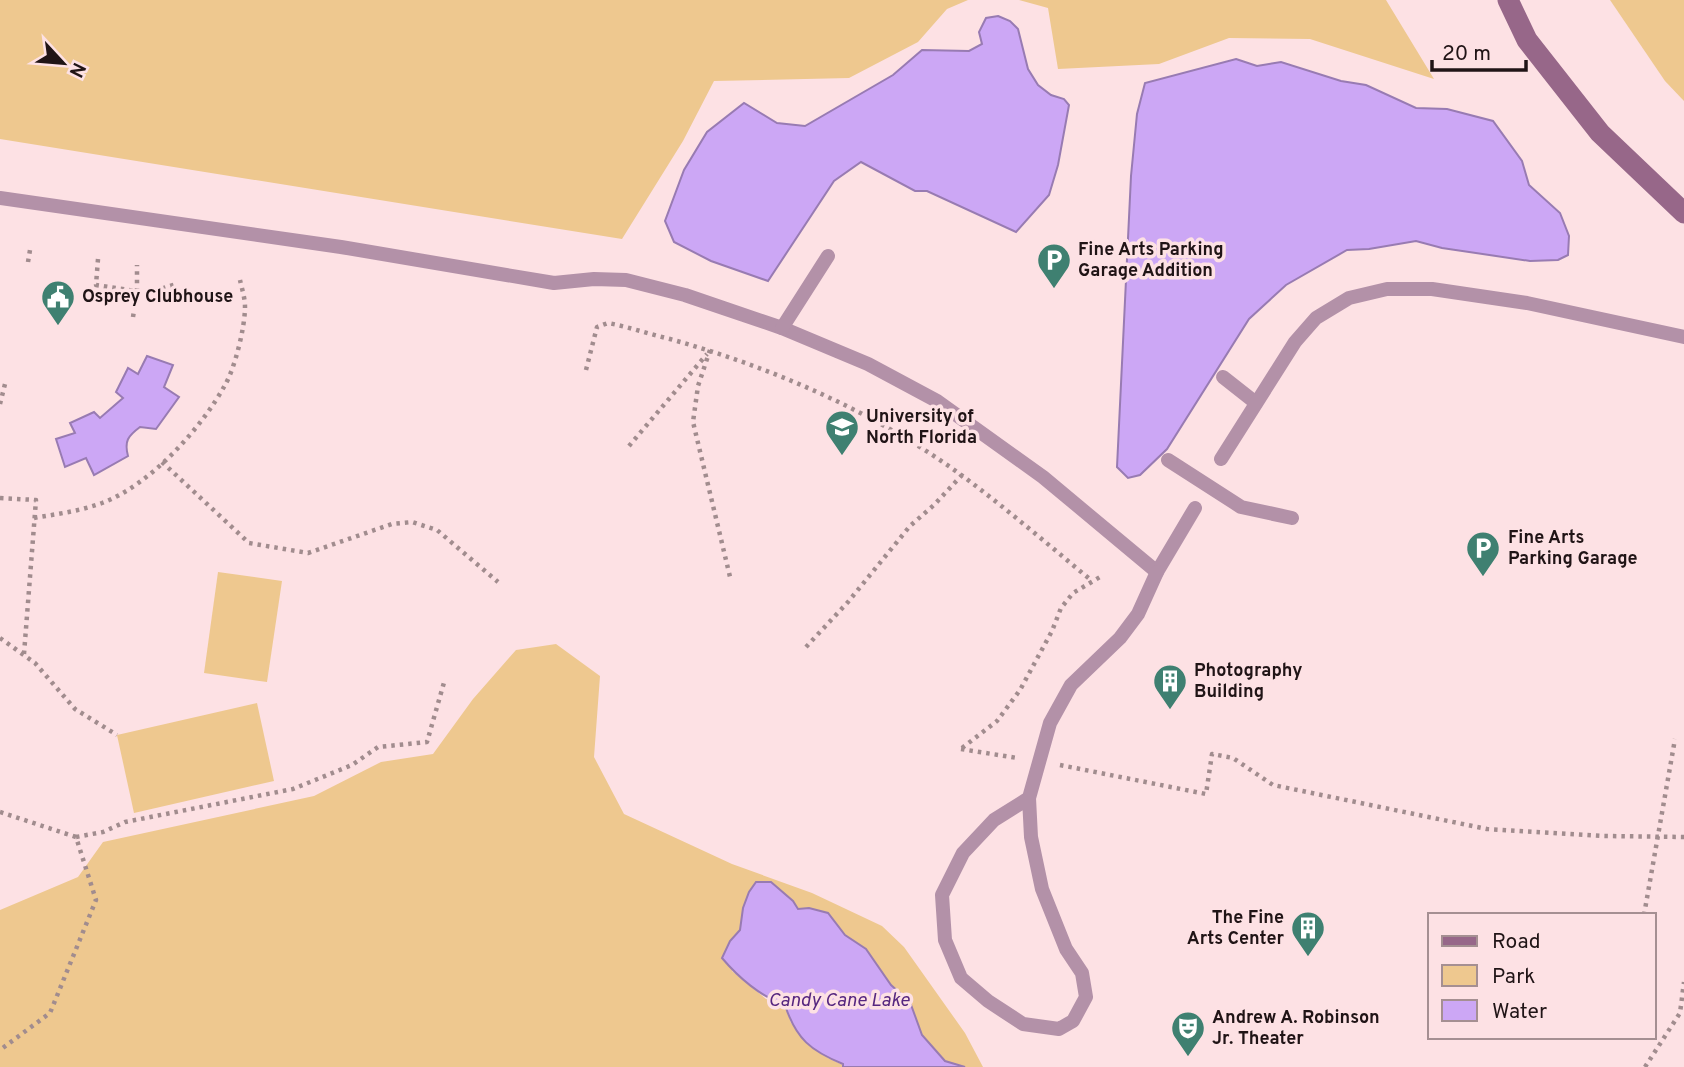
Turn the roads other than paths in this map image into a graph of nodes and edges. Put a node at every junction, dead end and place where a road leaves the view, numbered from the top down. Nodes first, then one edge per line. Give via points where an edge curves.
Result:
1 (1507, 0) edge
2 (0, 198) edge
3 (1684, 213) edge
4 (828, 256) dead end
5 (782, 328) junction
6 (1684, 337) edge
7 (1223, 377) dead end
8 (1256, 403) junction
9 (1221, 459) dead end
10 (1168, 460) dead end
11 (1195, 508) dead end
12 (1292, 518) dead end
13 (1157, 572) junction
14 (1029, 798) junction

1 - 3 street via 1527,40 1600,133
2 - 5 lane via 554,283 626,280
4 - 5 lane
5 - 13 lane via 867,364 937,401 1043,477
6 - 8 lane via 1527,303 1432,289 1387,289 1349,298 1316,318
7 - 8 lane
8 - 9 lane
10 - 12 lane via 1241,507
11 - 13 lane
13 - 14 lane via 1138,614 1120,638 1071,685 1050,723
14 - 14 lane via 994,820 963,853 942,895 945,940 961,978 988,1001 1023,1024 1059,1029 1073,1021 1086,997 1082,973 1066,949 1042,890

